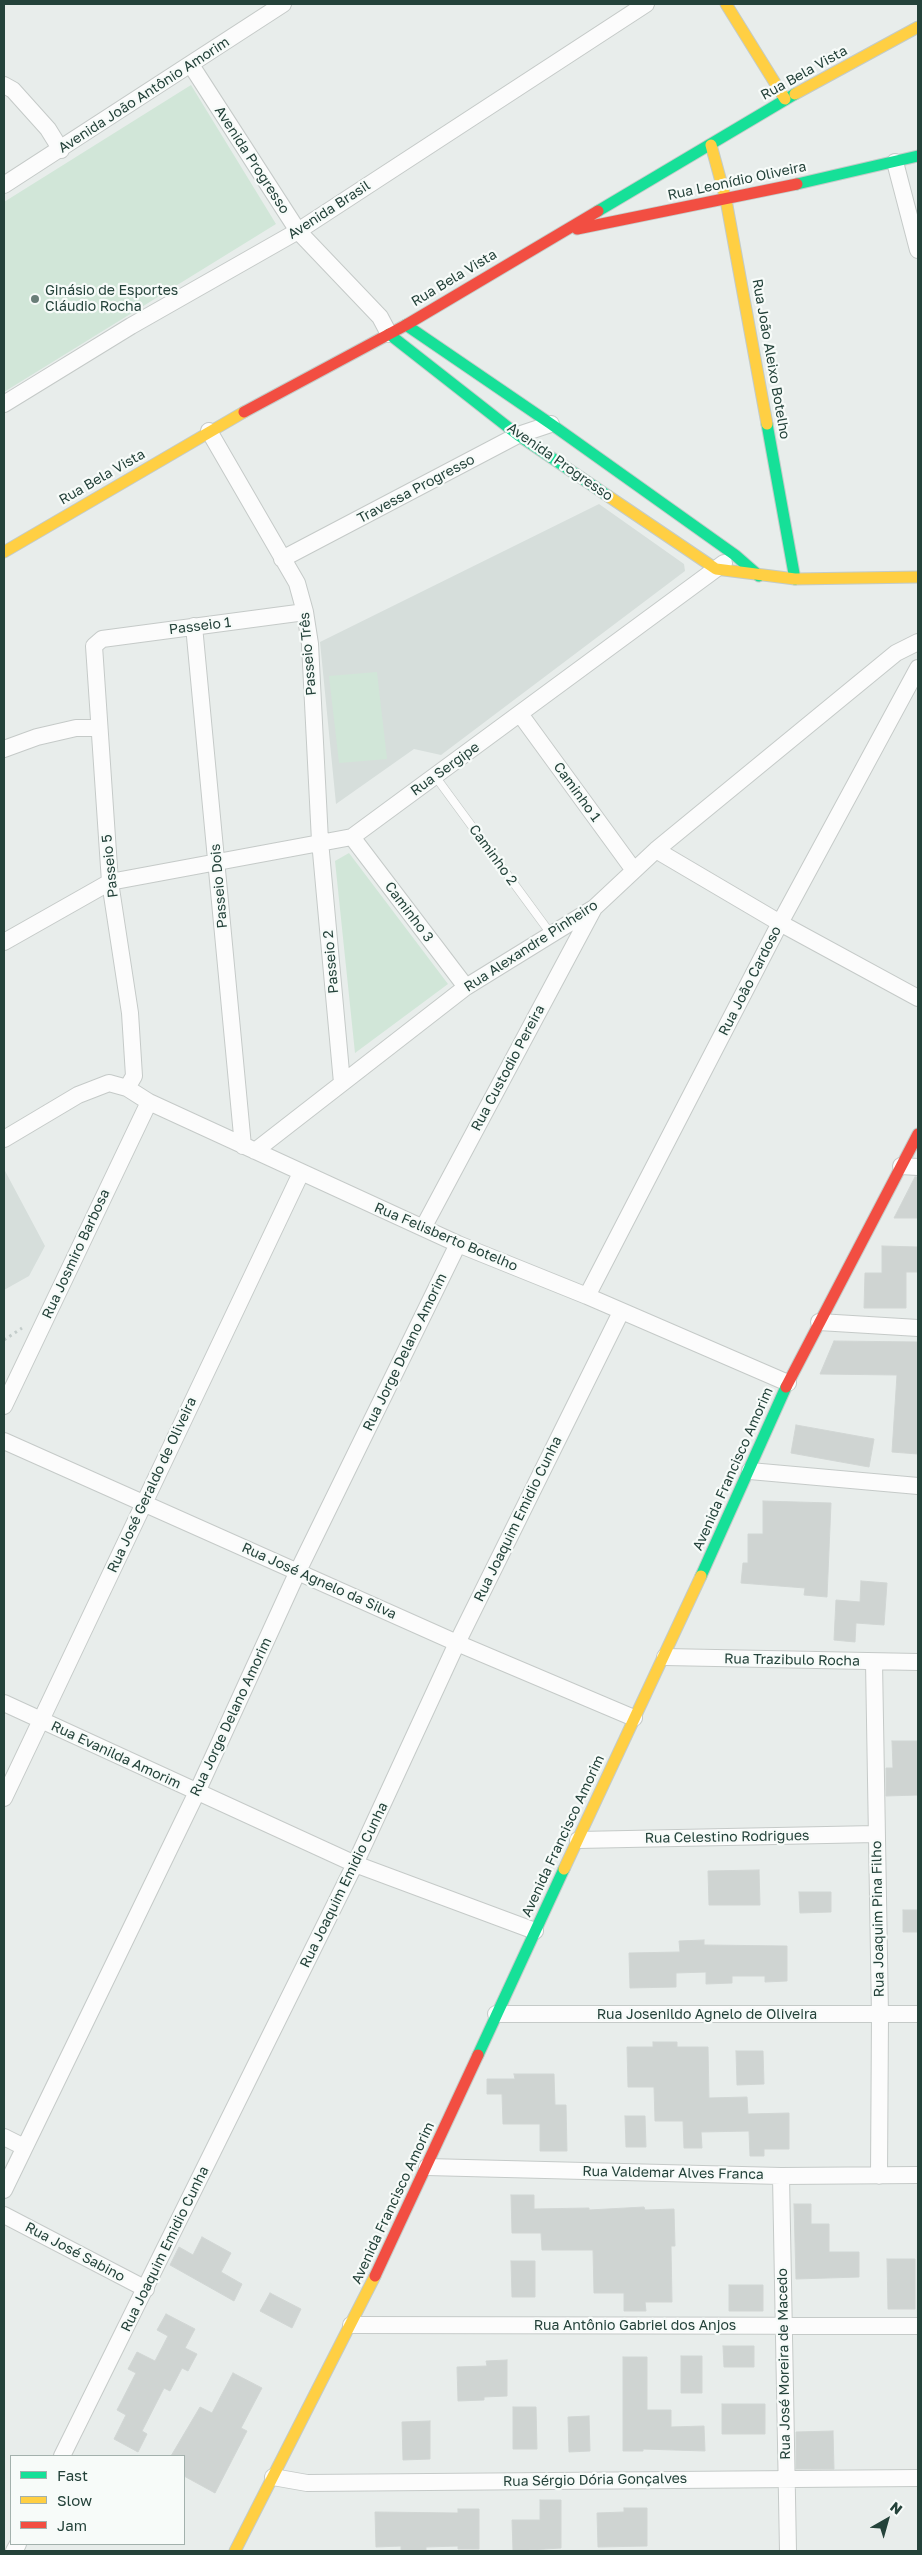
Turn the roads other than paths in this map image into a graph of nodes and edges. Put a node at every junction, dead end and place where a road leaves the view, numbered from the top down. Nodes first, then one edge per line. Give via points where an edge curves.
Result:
1 (283, 4) edge
2 (646, 4) edge
3 (726, 4) edge
4 (918, 27) edge
5 (191, 65) junction
6 (4, 84) edge
7 (786, 99) junction
8 (711, 145) junction
9 (60, 150) junction
10 (918, 156) edge
11 (895, 162) junction
12 (4, 185) edge
13 (726, 200) junction
14 (298, 231) junction
15 (560, 232) junction
16 (918, 250) edge
17 (380, 317) junction
18 (406, 324) junction
19 (388, 334) junction
20 (4, 404) edge
21 (552, 424) junction
22 (209, 431) junction
23 (518, 435) junction
24 (4, 552) edge
25 (735, 556) junction
26 (282, 558) junction
27 (716, 569) junction
28 (759, 576) junction
29 (918, 577) edge
30 (795, 579) junction
31 (306, 612) junction
32 (194, 626) junction
33 (918, 642) edge
34 (96, 643) joint
35 (918, 668) edge
36 (520, 714) junction
37 (98, 728) junction
38 (4, 749) edge
39 (435, 776) junction
40 (352, 836) junction
41 (320, 841) junction
42 (656, 850) junction
43 (217, 860) junction
44 (633, 869) junction
45 (110, 882) junction
46 (594, 908) junction
47 (780, 923) junction
48 (551, 934) junction
49 (4, 942) edge
50 (466, 987) junction
51 (918, 998) edge
52 (342, 1083) junction
53 (127, 1088) junction
54 (149, 1102) junction
55 (918, 1134) edge
56 (4, 1139) edge
57 (249, 1149) junction
58 (901, 1166) junction
59 (918, 1167) edge
60 (301, 1172) junction
61 (423, 1228) junction
62 (458, 1244) junction
63 (587, 1296) junction
64 (621, 1312) junction
65 (819, 1322) junction
66 (918, 1328) edge
67 (788, 1383) junction
68 (4, 1406) edge
69 (4, 1441) edge
70 (750, 1471) junction
71 (918, 1486) edge
72 (143, 1503) junction
73 (298, 1571) junction
74 (457, 1643) junction
75 (665, 1657) junction
76 (874, 1662) junction
77 (918, 1662) edge
78 (4, 1703) edge
79 (634, 1718) junction
80 (42, 1721) junction
81 (197, 1792) junction
82 (4, 1798) edge
83 (876, 1834) junction
84 (578, 1840) junction
85 (355, 1864) junction
86 (535, 1930) junction
87 (496, 2014) junction
88 (918, 2014) edge
89 (880, 2015) junction
90 (4, 2137) edge
91 (24, 2147) junction
92 (427, 2167) junction
93 (918, 2175) edge
94 (781, 2176) junction
95 (879, 2176) junction
96 (4, 2190) edge
97 (4, 2215) edge
98 (146, 2289) junction
99 (351, 2325) junction
100 (918, 2326) edge
101 (784, 2327) junction
102 (63, 2455) edge
103 (273, 2477) junction
104 (785, 2478) junction
105 (918, 2478) edge
106 (235, 2551) edge
107 (788, 2551) edge

1 - 5 street, Avenida João Antônio Amorim
2 - 14 street, Avenida Brasil
3 - 7 street
4 - 7 street, Rua Bela Vista
5 - 9 street, Avenida João Antônio Amorim
5 - 14 street, Avenida Progresso
6 - 9 street via 48,129
7 - 8 street, Rua Bela Vista
8 - 13 street, Rua João Aleixo Botelho
8 - 15 street, Rua Bela Vista
9 - 12 street, Avenida João Antônio Amorim
10 - 11 street, Rua Leonídio Oliveira
11 - 13 street, Rua Leonídio Oliveira
11 - 16 street
13 - 15 street, Rua Leonídio Oliveira
13 - 30 street, Rua João Aleixo Botelho
14 - 17 street, Avenida Progresso
14 - 20 street, Avenida Brasil via 131,326
15 - 18 street, Rua Bela Vista
17 - 18 street, Avenida Progresso
17 - 19 street, Avenida Progresso
18 - 19 street, Rua Bela Vista
18 - 21 street, Avenida Progresso
19 - 22 street, Rua Bela Vista
19 - 23 street, Avenida Progresso
21 - 23 street, Travessa Progresso
21 - 25 street, Avenida Progresso
22 - 24 street, Rua Bela Vista
22 - 26 street, Passeio Três
23 - 26 street, Travessa Progresso
23 - 27 street, Avenida Progresso
25 - 27 street, Rua Sergipe
25 - 28 street, Avenida Progresso
26 - 31 street, Passeio Três via 297,583
27 - 28 street, Avenida Progresso
27 - 36 street, Rua Sergipe
28 - 30 street, Avenida Progresso
29 - 30 street, Avenida Progresso
31 - 32 street, Passeio 1
31 - 41 street, Passeio Três
32 - 34 street, Passeio 1 via 102,639
32 - 43 street, Passeio Dois
33 - 42 street, Rua Alexandre Pinheiro via 896,653
34 - 37 street, Passeio 5 via 93,650
35 - 47 street, Rua João Cardoso
36 - 39 street, Rua Sergipe
36 - 44 street, Caminho 1
37 - 38 street via 76,728
37 - 45 street, Passeio 5
39 - 40 street, Rua Sergipe
39 - 48 lane, Caminho 2
40 - 41 street, Rua Sergipe
40 - 50 street, Caminho 3
41 - 43 street, Rua Sergipe
41 - 52 street, Passeio 2
42 - 44 street, Rua Alexandre Pinheiro
42 - 47 street
43 - 45 street, Rua Sergipe
43 - 57 street, Passeio Dois
44 - 46 street, Rua Alexandre Pinheiro
45 - 49 street, Rua Sergipe
45 - 53 street, Passeio 5 via 130,1013 134,1076
46 - 48 street, Rua Alexandre Pinheiro
46 - 61 street, Rua Custodio Pereira
47 - 51 street
47 - 63 street, Rua João Cardoso
48 - 50 street, Rua Alexandre Pinheiro
50 - 52 street, Rua Alexandre Pinheiro
52 - 57 street, Rua Alexandre Pinheiro
53 - 54 street, Rua Felisberto Botelho
53 - 56 street, Rua Felisberto Botelho via 109,1083 78,1095
54 - 57 street, Rua Felisberto Botelho
54 - 68 street, Rua Josmiro Barbosa
55 - 58 street, Avenida Francisco Amorim
57 - 60 street, Rua Felisberto Botelho
58 - 59 street
58 - 65 street, Avenida Francisco Amorim
60 - 61 street, Rua Felisberto Botelho
60 - 72 street, Rua José Geraldo de Oliveira
61 - 62 street, Rua Felisberto Botelho
62 - 63 street, Rua Felisberto Botelho
62 - 73 street, Rua Jorge Delano Amorim
63 - 64 street, Rua Felisberto Botelho
64 - 67 street, Rua Felisberto Botelho
64 - 74 street, Rua Joaquim Emidio Cunha
65 - 66 street
65 - 67 street, Avenida Francisco Amorim
67 - 70 street, Avenida Francisco Amorim
69 - 72 street, Rua José Agnelo da Silva
70 - 71 street
70 - 75 street, Avenida Francisco Amorim
72 - 73 street, Rua José Agnelo da Silva
72 - 80 street, Rua José Geraldo de Oliveira
73 - 74 street, Rua José Agnelo da Silva
73 - 81 street, Rua Jorge Delano Amorim
74 - 79 street, Rua José Agnelo da Silva
74 - 85 street, Rua Joaquim Emidio Cunha
75 - 76 street, Rua Trazibulo Rocha
75 - 79 street, Avenida Francisco Amorim
76 - 77 street, Rua Trazibulo Rocha
76 - 83 street, Rua Joaquim Pina Filho
78 - 80 street, Rua Evanilda Amorim
79 - 84 street, Avenida Francisco Amorim
80 - 81 street, Rua Evanilda Amorim
80 - 82 street, Rua José Geraldo de Oliveira
81 - 85 street, Rua Evanilda Amorim
81 - 91 street, Rua Jorge Delano Amorim
83 - 84 street, Rua Celestino Rodrigues
83 - 89 street, Rua Joaquim Pina Filho
84 - 86 street, Avenida Francisco Amorim
85 - 86 street, Rua Evanilda Amorim
85 - 98 street, Rua Joaquim Emidio Cunha
86 - 87 street, Avenida Francisco Amorim
87 - 89 street, Rua Josenildo Agnelo de Oliveira
87 - 92 street, Avenida Francisco Amorim
88 - 89 street, Rua Josenildo Agnelo de Oliveira
89 - 95 street, Rua Joaquim Pina Filho
90 - 91 street
91 - 96 street, Rua Jorge Delano Amorim
92 - 94 street, Rua Valdemar Alves Franca
92 - 99 street, Avenida Francisco Amorim
93 - 95 street, Rua Valdemar Alves Franca
94 - 95 street, Rua Valdemar Alves Franca
94 - 101 street, Rua José Moreira de Macedo
97 - 98 street, Rua José Sabino
98 - 102 street, Rua Joaquim Emidio Cunha
99 - 101 street, Rua Antônio Gabriel dos Anjos
99 - 103 street, Avenida Francisco Amorim
100 - 101 street, Rua Antônio Gabriel dos Anjos
101 - 104 street, Rua José Moreira de Macedo
103 - 104 street, Rua Sérgio Dória Gonçalves via 308,2483
103 - 106 street, Avenida Francisco Amorim
104 - 105 street, Rua Sérgio Dória Gonçalves
104 - 107 street, Rua José Moreira de Macedo

